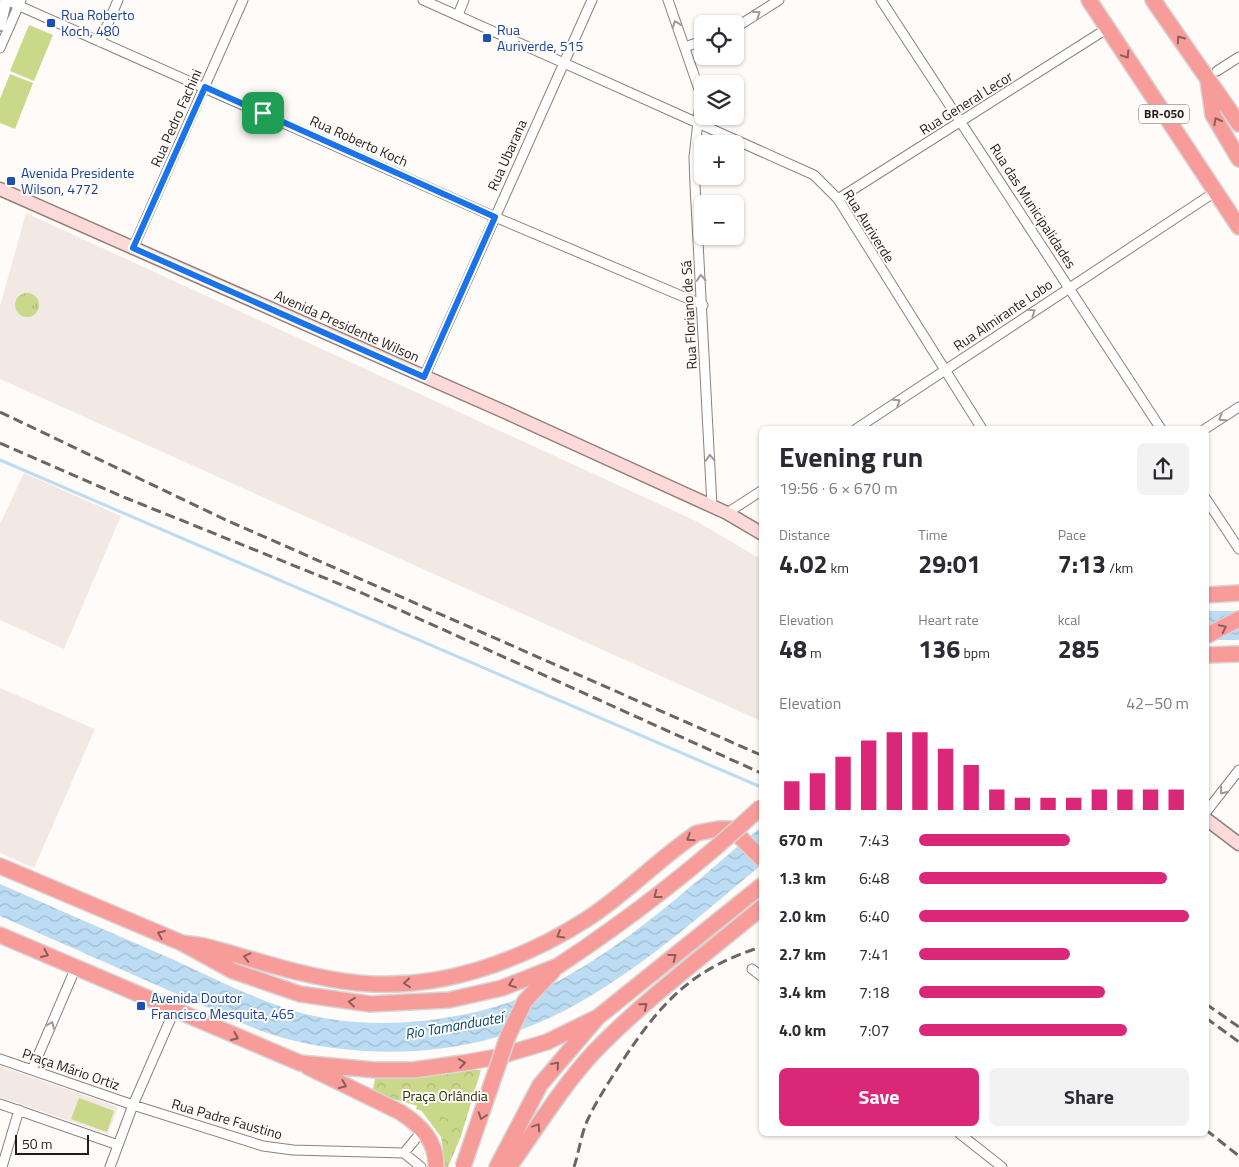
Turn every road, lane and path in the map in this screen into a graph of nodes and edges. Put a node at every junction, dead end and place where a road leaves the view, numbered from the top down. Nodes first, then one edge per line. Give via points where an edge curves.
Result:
1 (6, 0) edge
2 (118, 0) edge
3 (243, 0) edge
4 (423, 0) edge
5 (464, 0) edge
6 (592, 0) edge
7 (668, 0) edge
8 (780, 0) edge
9 (881, 0) edge
10 (1090, 0) edge
11 (1153, 0) edge
12 (20, 3) edge
13 (458, 15) junction
14 (744, 22) edge
15 (0, 24) edge
16 (1108, 28) junction
17 (100, 42) junction
18 (694, 44) edge
19 (685, 47) junction
20 (0, 48) edge
21 (1239, 57) edge
22 (564, 62) junction
23 (1212, 74) junction
24 (694, 75) edge
25 (205, 87) junction
26 (694, 120) edge
27 (962, 122) junction
28 (1239, 124) edge
29 (699, 125) edge
30 (706, 125) edge
31 (1239, 159) edge
32 (0, 189) edge
33 (1215, 192) junction
34 (838, 199) junction
35 (495, 217) junction
36 (1239, 227) edge
37 (133, 248) junction
38 (1069, 288) junction
39 (703, 305) junction
40 (944, 372) junction
41 (424, 377) junction
42 (1239, 407) edge
43 (861, 426) edge
44 (980, 426) edge
45 (1159, 426) edge
46 (1209, 426) edge
47 (759, 492) edge
48 (1209, 504) edge
49 (712, 506) junction
50 (727, 513) junction
51 (759, 532) edge
52 (1239, 549) edge
53 (1239, 594) edge
54 (1209, 595) edge
55 (1239, 619) edge
56 (1209, 634) edge
57 (1239, 654) edge
58 (1209, 655) edge
59 (1239, 770) edge
60 (1209, 808) edge
61 (759, 810) edge
62 (1209, 820) edge
63 (1239, 844) edge
64 (759, 856) edge
65 (0, 866) edge
66 (759, 888) edge
67 (759, 910) edge
68 (0, 935) edge
69 (182, 944) junction
70 (558, 966) junction
71 (76, 968) junction
72 (752, 969) dead end
73 (759, 974) edge
74 (174, 1011) junction
75 (598, 1017) junction
76 (0, 1059) edge
77 (300, 1063) junction
78 (32, 1070) junction
79 (0, 1104) edge
80 (133, 1105) junction
81 (19, 1110) junction
82 (423, 1130) junction
83 (963, 1136) edge
84 (118, 1145) junction
85 (404, 1152) junction
86 (2, 1167) edge
87 (110, 1167) edge
88 (421, 1167) edge
89 (436, 1167) edge
90 (462, 1167) edge
91 (497, 1167) edge
92 (509, 1167) edge
93 (1002, 1167) edge

1 - 12 street, Rua Roberto Koch
1 - 15 street
2 - 17 street
3 - 25 street, Rua Pedro Fachini
4 - 13 street, Rua Auriverde
5 - 13 street
6 - 22 street, Rua Ubarana
19 -> 7 street, Rua Floriano de Sá
14 -> 8 street
9 - 27 street, Rua das Municipalidades
10 - 16 highway, BR-050
23 -> 11 highway
12 - 17 street, Rua Roberto Koch
12 - 20 street
13 - 22 street, Rua Auriverde
16 - 27 street, Rua General Lecor
16 -> 33 highway, BR-050
17 - 25 street, Rua Roberto Koch
18 - 19 street
19 - 24 street, Rua Floriano de Sá
21 - 23 street
22 - 26 street, Rua Auriverde
22 - 35 street, Rua Ubarana
23 - 28 highway
31 -> 23 highway via 1213,115
25 - 35 street, Rua Roberto Koch
25 - 37 street, Rua Pedro Fachini
27 - 34 street, Rua General Lecor
27 - 38 street, Rua das Municipalidades
39 -> 29 street, Rua Floriano de Sá via 694,157
30 - 34 street, Rua Auriverde via 814,175
32 - 37 main road, Avenida Presidente Wilson
33 - 36 highway, BR-050
33 - 38 street, Rua Almirante Lobo
34 - 40 street, Rua Auriverde
35 - 39 street, Rua Roberto Koch
35 - 41 street, Rua Ubarana
37 - 41 main road, Avenida Presidente Wilson
40 -> 38 street, Rua Almirante Lobo
38 - 45 street, Rua das Municipalidades
49 -> 39 street, Rua Floriano de Sá
43 -> 40 street, Rua Almirante Lobo
40 - 44 street, Rua Auriverde
41 - 49 main road, Avenida Presidente Wilson
42 -> 46 street
47 - 50 street
48 - 52 street
49 - 50 main road, Avenida Presidente Wilson
50 - 51 main road, Avenida Presidente Wilson
53 - 54 highway
56 -> 55 highway
57 - 58 highway
59 -> 60 street
61 -> 70 highway, bridge via 611,931
62 - 63 main road
64 -> 69 highway via 737,831 718,828 697,833 588,919 542,945 472,972 432,980 358,983 204,946
69 -> 65 highway
75 -> 66 highway
92 -> 67 highway via 565,1085 624,1022
68 -> 71 highway
70 -> 69 highway via 502,988 449,1000 370,1004 300,994 252,978
70 -> 90 highway, bridge via 525,1001 511,1026
71 - 74 highway
78 -> 71 street
72 - 73 street
74 -> 77 highway
74 - 80 street
77 -> 75 highway via 375,1070 413,1070 463,1063 547,1042
91 -> 75 highway via 540,1085
76 - 78 street, Praça Mário Ortiz
77 -> 82 highway via 400,1112
78 - 80 street, Praça Mário Ortiz
79 - 81 street
80 - 84 street
80 - 85 street, Rua Padre Faustino via 275,1149
81 - 84 street
81 - 86 street
82 - 85 street
82 - 89 highway via 434,1149
83 - 93 street
84 - 87 street
85 - 88 street

